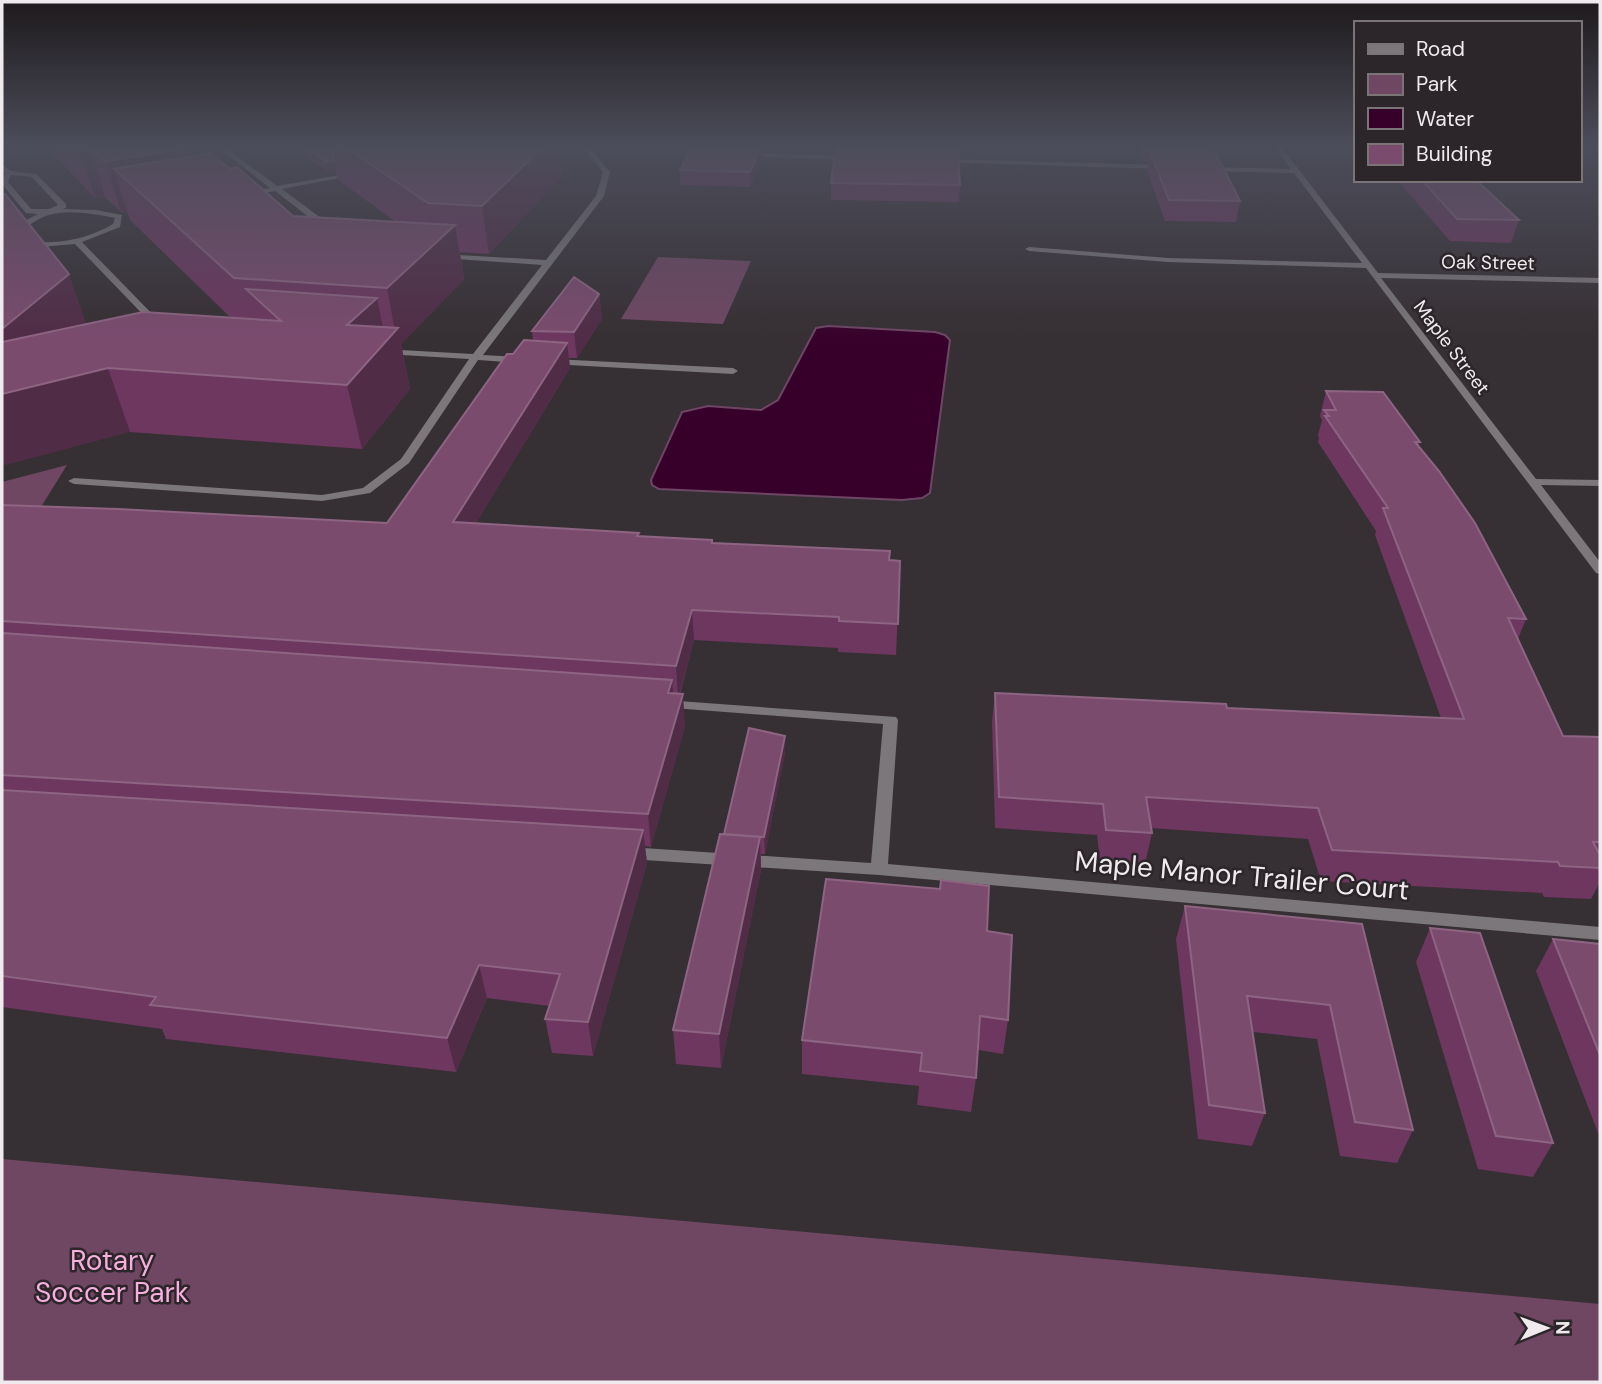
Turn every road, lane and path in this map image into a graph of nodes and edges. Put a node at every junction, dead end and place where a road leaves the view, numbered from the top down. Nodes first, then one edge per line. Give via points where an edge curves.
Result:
1 (28, 210) edge
2 (56, 210) edge
3 (305, 210) edge
4 (589, 210) edge
5 (1325, 210) edge
6 (49, 213) junction
7 (337, 234) edge
8 (78, 242) junction
9 (1029, 248) dead end
10 (438, 256) edge
11 (548, 263) junction
12 (1372, 271) junction
13 (1600, 280) edge
14 (166, 326) edge
15 (379, 351) edge
16 (475, 358) junction
17 (733, 371) dead end
18 (74, 481) dead end
19 (1533, 482) junction
20 (1600, 483) edge
21 (1600, 570) edge
22 (654, 703) edge
23 (615, 853) edge
24 (879, 869) junction
25 (1600, 934) edge

1 - 6 street
2 - 6 street
3 - 7 street
4 - 11 street
5 - 12 street, Maple Street
6 - 8 street via 27,221 10,232 8,239 46,246
6 - 8 street via 123,216 104,233
8 - 14 street via 157,324
9 - 12 street, Oak Street
10 - 11 street
11 - 16 street
12 - 13 street, Oak Street
12 - 19 street, Maple Street
15 - 16 street
16 - 17 street
16 - 18 street via 405,461 366,491 322,498
19 - 20 street
19 - 21 street, Maple Street
22 - 24 street via 891,720
23 - 24 street, Maple Manor Trailer Court
24 - 25 street, Maple Manor Trailer Court

